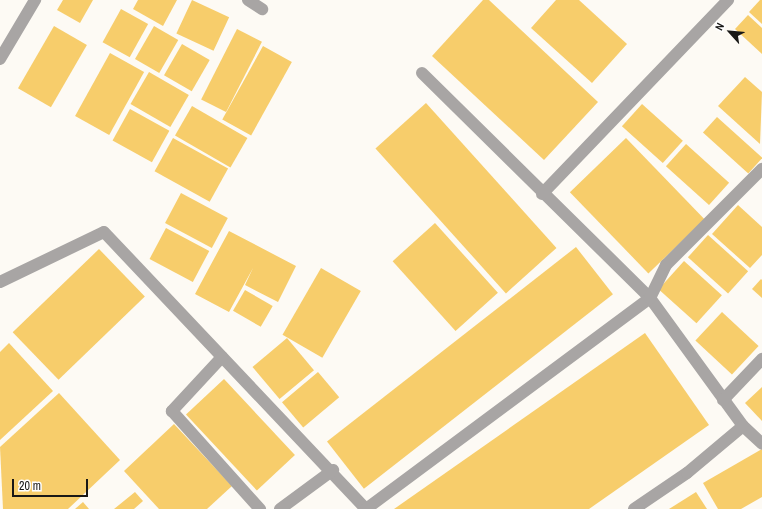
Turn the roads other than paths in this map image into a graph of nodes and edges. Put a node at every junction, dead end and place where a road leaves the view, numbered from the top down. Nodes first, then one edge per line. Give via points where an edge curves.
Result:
1 (34, 0) edge
2 (248, 0) edge
3 (728, 0) edge
4 (262, 9) dead end
5 (0, 59) edge
6 (422, 73) dead end
7 (762, 169) edge
8 (542, 194) junction
9 (0, 282) edge
10 (650, 298) junction
11 (222, 357) junction
12 (762, 359) edge
13 (723, 400) junction
14 (743, 426) junction
15 (762, 444) edge
16 (333, 470) junction
17 (260, 509) edge
18 (280, 509) edge
19 (634, 509) edge

1 - 5 street
2 - 4 street
3 - 8 street
6 - 8 street
7 - 10 street via 666,265
8 - 10 street
9 - 11 street via 104,232
10 - 13 street
10 - 16 street via 366,509
11 - 16 street
11 - 17 street via 172,411
12 - 13 street
13 - 14 street
14 - 15 street
14 - 19 street via 687,473
16 - 18 street

